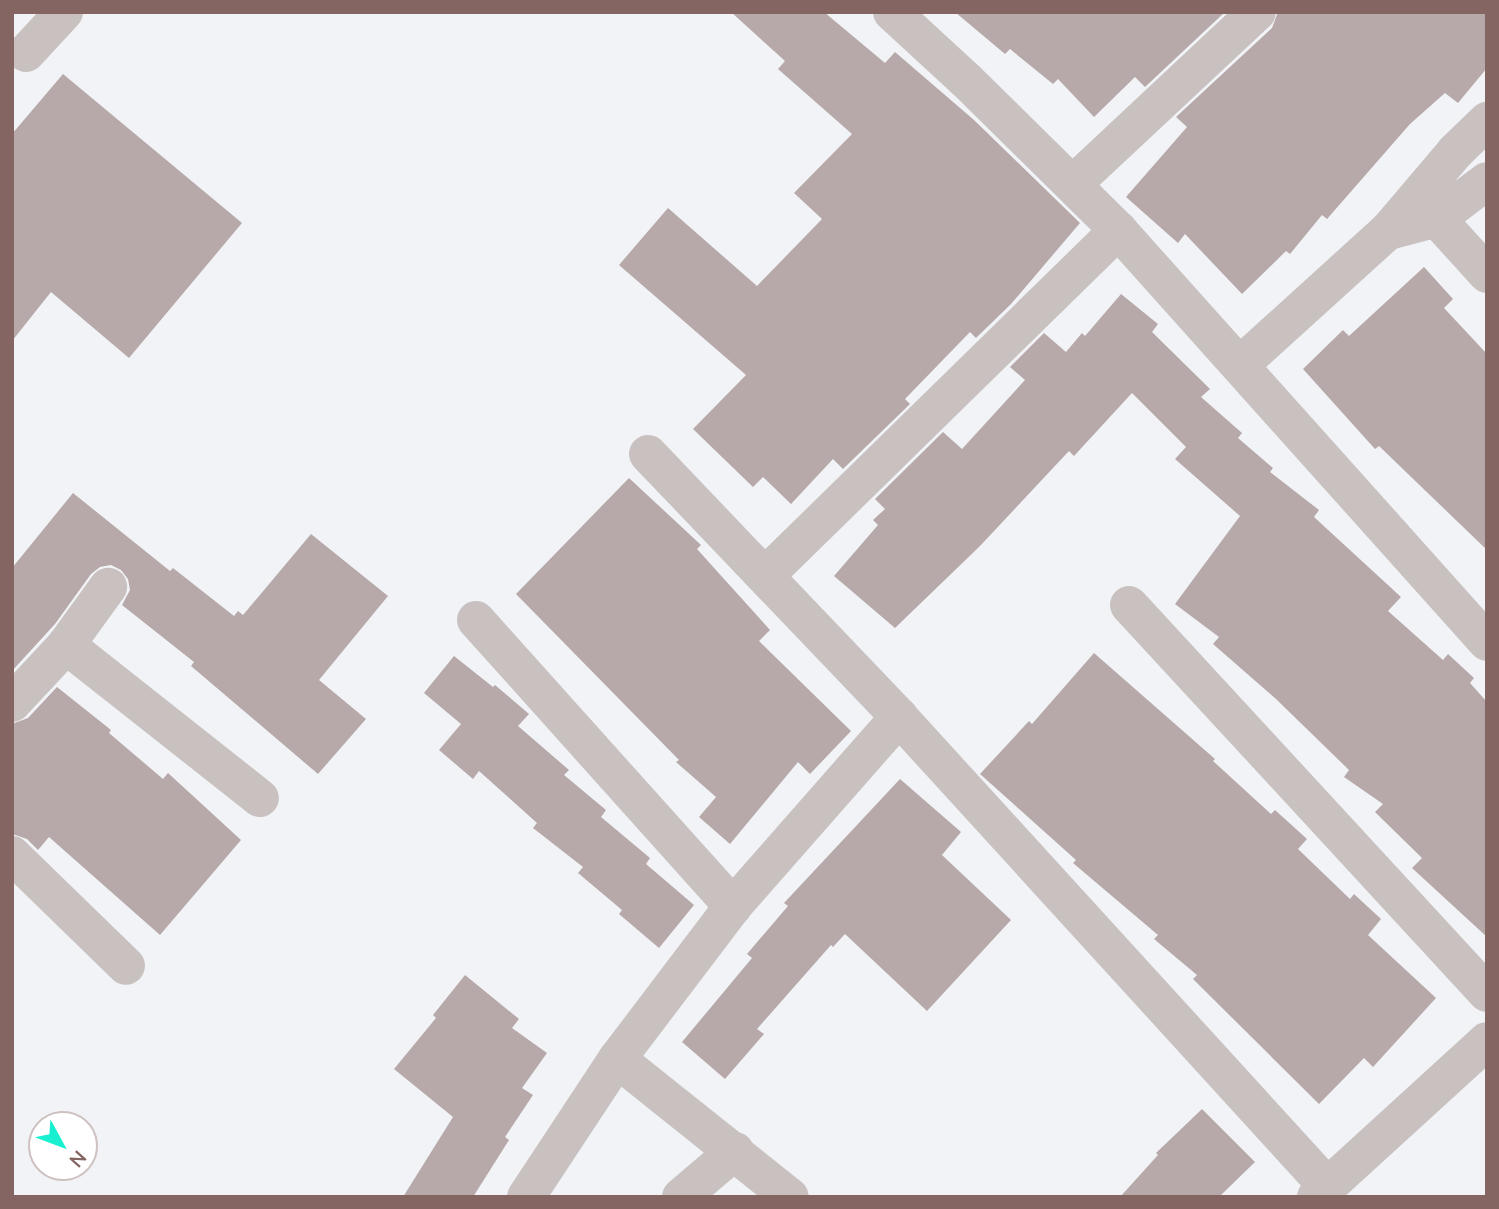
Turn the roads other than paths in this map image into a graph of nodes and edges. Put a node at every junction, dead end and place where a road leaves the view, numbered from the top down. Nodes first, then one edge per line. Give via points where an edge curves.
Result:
1 (64, 12) edge
2 (892, 12) edge
3 (1257, 12) edge
4 (17, 56) edge
5 (1487, 121) edge
6 (1487, 181) edge
7 (1073, 184) junction
8 (1427, 207) junction
9 (1118, 230) junction
10 (1487, 274) edge
11 (1240, 365) junction
12 (648, 454) dead end
13 (766, 575) junction
14 (108, 587) dead end
15 (1129, 605) dead end
16 (476, 620) dead end
17 (1487, 642) edge
18 (66, 645) junction
19 (12, 703) edge
20 (899, 717) junction
21 (260, 798) dead end
22 (12, 855) edge
23 (733, 906) junction
24 (126, 966) dead end
25 (1487, 993) edge
26 (1487, 1041) edge
27 (617, 1059) junction
28 (735, 1151) junction
29 (1321, 1192) edge
30 (526, 1197) edge
31 (681, 1197) edge
32 (790, 1197) edge

1 - 4 street
2 - 7 street
3 - 7 street
5 - 8 street
6 - 8 street
7 - 9 street
8 - 10 street
8 - 11 street via 1388,231
9 - 11 street
9 - 13 street
11 - 17 street
12 - 13 street
13 - 20 street
14 - 18 street
15 - 25 street
16 - 23 street
18 - 19 street
18 - 21 street
20 - 23 street
20 - 29 street
22 - 24 street
23 - 27 street
26 - 29 street
27 - 28 street
27 - 30 street
28 - 31 street
28 - 32 street

